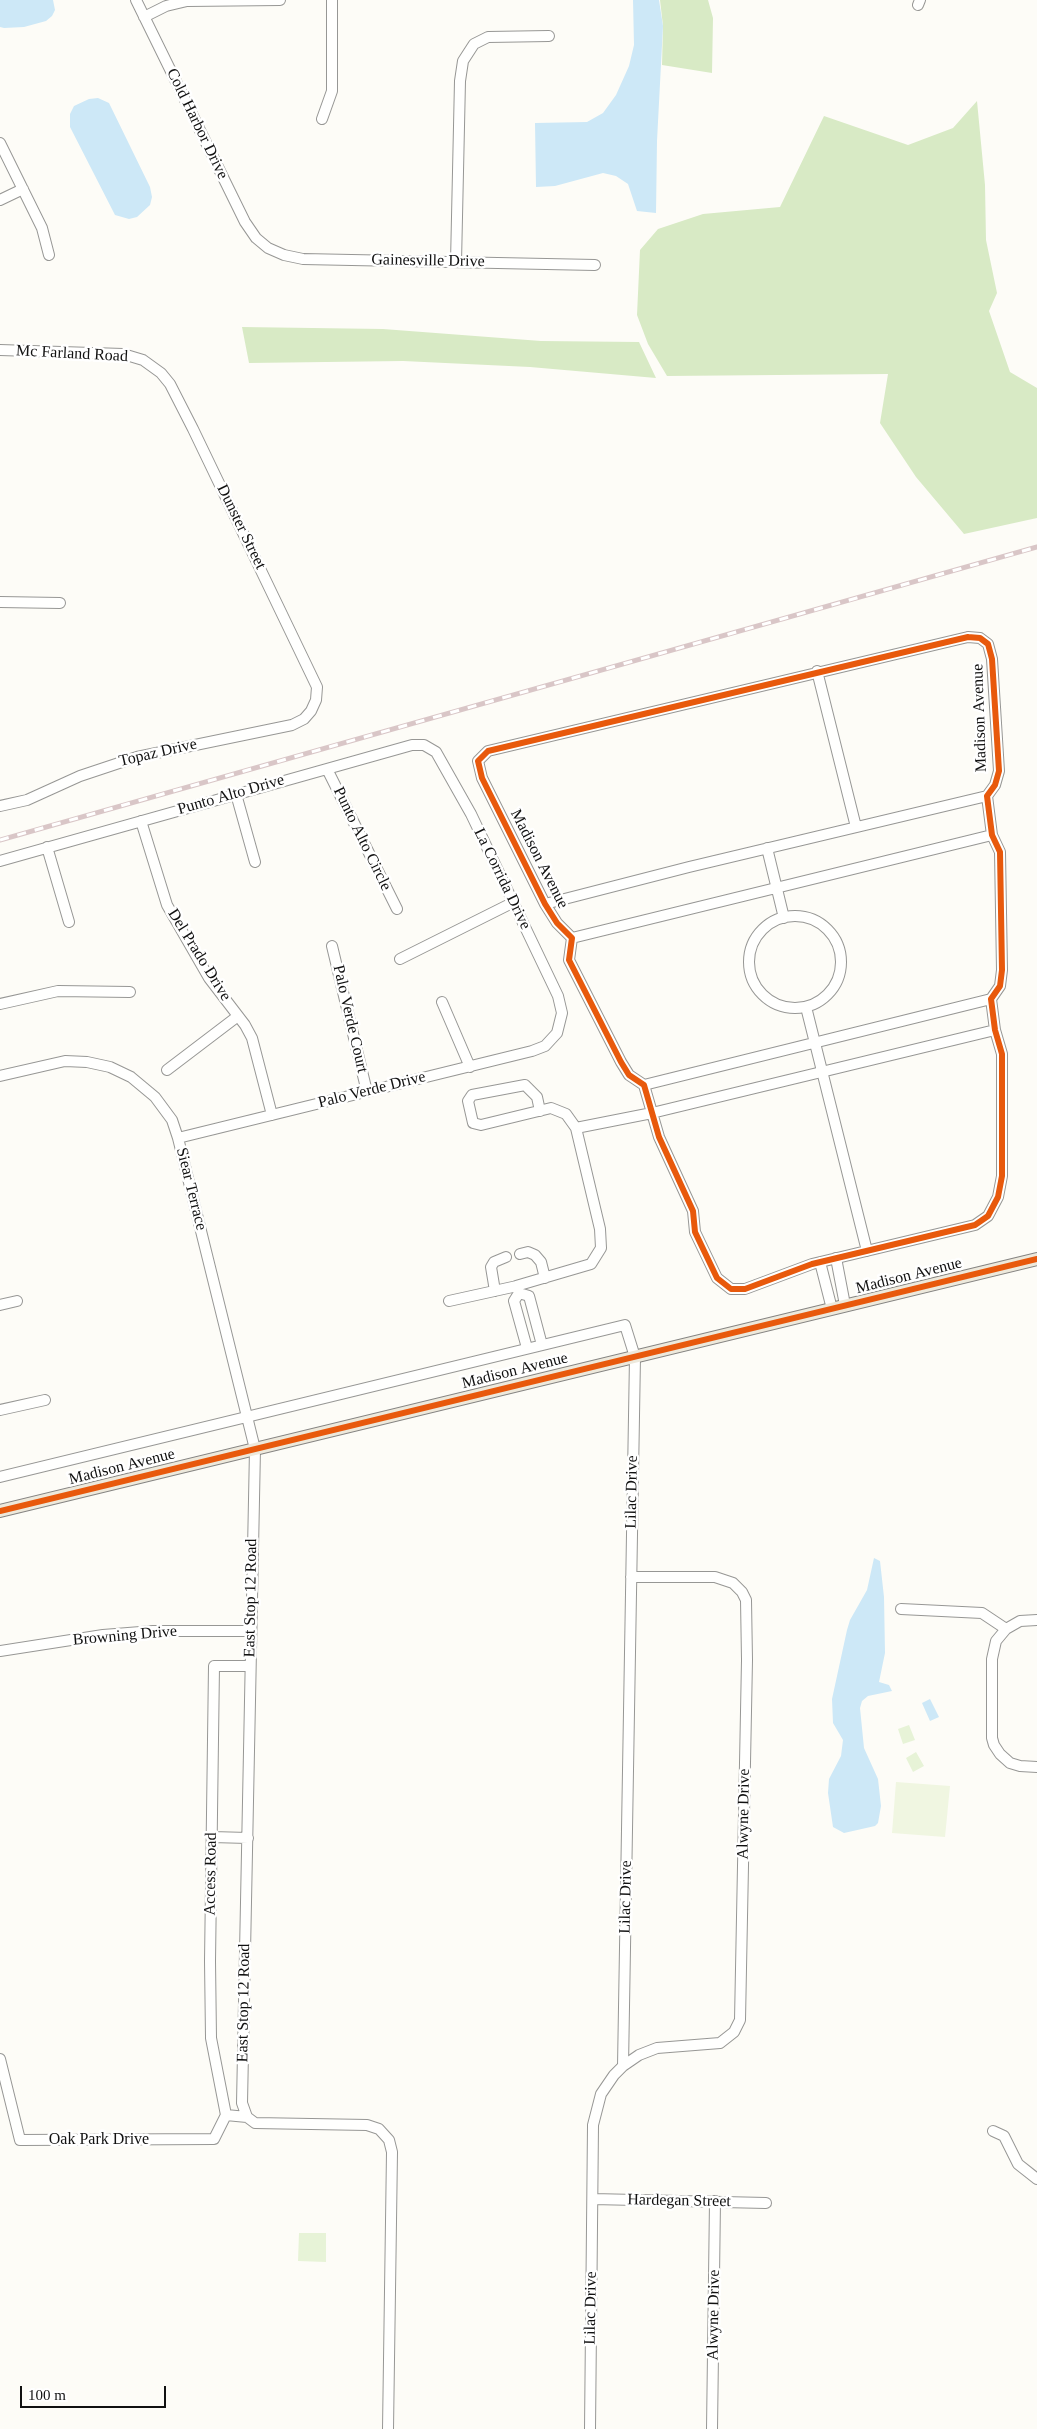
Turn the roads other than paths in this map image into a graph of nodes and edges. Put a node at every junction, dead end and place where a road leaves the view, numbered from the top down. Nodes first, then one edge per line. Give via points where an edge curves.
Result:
1 (136, 0) edge
2 (280, 0) edge
3 (332, 0) edge
4 (144, 17) junction
5 (549, 36) dead end
6 (322, 119) dead end
7 (0, 143) edge
8 (22, 189) junction
9 (0, 200) edge
10 (264, 245) joint
11 (49, 255) dead end
12 (456, 262) junction
13 (595, 265) dead end
14 (0, 350) edge
15 (143, 360) joint
16 (0, 602) edge
17 (60, 603) dead end
18 (817, 671) junction
19 (314, 706) joint
20 (416, 745) joint
21 (327, 769) junction
22 (236, 794) junction
23 (987, 796) junction
24 (0, 806) edge
25 (141, 820) junction
26 (856, 827) junction
27 (992, 835) junction
28 (47, 847) junction
29 (767, 848) junction
30 (0, 861) edge
31 (255, 862) dead end
32 (777, 887) junction
33 (514, 902) junction
34 (545, 904) junction
35 (397, 909) dead end
36 (784, 918) junction
37 (68, 922) dead end
38 (572, 938) junction
39 (332, 946) dead end
40 (400, 959) dead end
41 (130, 992) dead end
42 (991, 999) junction
43 (442, 1002) dead end
44 (0, 1004) edge
45 (806, 1007) junction
46 (238, 1016) junction
47 (558, 1030) joint
48 (995, 1030) junction
49 (815, 1042) junction
50 (470, 1066) junction
51 (167, 1070) dead end
52 (822, 1073) junction
53 (0, 1076) edge
54 (644, 1085) junction
55 (367, 1092) junction
56 (540, 1111) junction
57 (652, 1113) junction
58 (272, 1115) junction
59 (576, 1128) junction
60 (178, 1138) junction
61 (867, 1251) junction
62 (520, 1254) dead end
63 (506, 1257) dead end
64 (836, 1258) junction
65 (1037, 1259) edge
66 (820, 1262) junction
67 (545, 1278) junction
68 (517, 1289) junction
69 (495, 1291) junction
70 (17, 1301) dead end
71 (449, 1301) dead end
72 (0, 1305) edge
73 (846, 1306) junction
74 (832, 1309) junction
75 (542, 1345) junction
76 (528, 1348) junction
77 (635, 1357) junction
78 (45, 1400) dead end
79 (0, 1410) edge
80 (247, 1417) junction
81 (255, 1449) junction
82 (0, 1477) edge
83 (0, 1511) edge
84 (631, 1577) junction
85 (901, 1609) dead end
86 (1037, 1620) edge
87 (1005, 1630) junction
88 (250, 1631) junction
89 (0, 1651) edge
90 (250, 1666) junction
91 (1037, 1767) edge
92 (212, 1837) junction
93 (248, 1838) junction
94 (0, 2059) edge
95 (623, 2066) junction
96 (226, 2115) junction
97 (247, 2117) junction
98 (993, 2132) dead end
99 (1037, 2179) edge
100 (593, 2199) junction
101 (715, 2201) junction
102 (766, 2203) dead end
103 (388, 2429) edge
104 (590, 2429) edge
105 (712, 2429) edge

1 - 4 street, Cold Harbor Drive
2 - 4 street via 187,0
3 - 6 street via 332,91
4 - 10 street, Cold Harbor Drive via 245,222
5 - 12 street via 488,37 474,44 463,61
7 - 8 street
8 - 9 street
8 - 11 street via 42,228
10 - 12 street, Gainesville Drive via 282,255 297,258
12 - 13 street, Gainesville Drive
14 - 15 street, Mc Farland Road via 113,353
15 - 19 street, Dunster Street via 170,384 230,505 316,681
16 - 17 street
18 - 23 street, Madison Avenue via 968,637 983,640 988,644 992,659 999,771 995,786
18 - 26 street
18 - 34 street, Madison Avenue via 488,751 478,763 482,778
19 - 24 street, Topaz Drive via 304,719 292,725 128,759 27,800
20 - 21 street, Punto Alto Drive
20 - 33 street, La Corrida Drive via 436,752
21 - 22 street, Punto Alto Drive
21 - 35 street, Punto Alto Circle
22 - 25 street, Punto Alto Drive
22 - 31 street
23 - 26 street
23 - 27 street, Madison Avenue
25 - 28 street, Punto Alto Drive
25 - 46 street, Del Prado Drive via 166,905 209,978
26 - 29 street
27 - 32 street
27 - 42 street, Madison Avenue via 1000,852 1002,970 1000,986
28 - 30 street, Punto Alto Drive
28 - 37 street
29 - 32 street
29 - 34 street
32 - 36 street
32 - 38 street
33 - 40 street
33 - 47 street, La Corrida Drive via 560,999 562,1013
34 - 38 street, Madison Avenue
36 - 45 street via 769,925 755,942 750,957 751,974 758,988 774,1003 790,1008
36 - 45 street via 802,917 818,923 832,935 840,951 840,969 834,986 822,999
38 - 54 street via 569,960 621,1062 629,1075
39 - 55 street, Palo Verde Court
41 - 44 street via 58,991
42 - 48 street
42 - 49 street
43 - 50 street
45 - 49 street
46 - 51 street
46 - 58 street, Del Prado Drive via 254,1044
47 - 50 street, Palo Verde Drive via 550,1042 539,1049
48 - 52 street
48 - 61 street via 1002,1054 1002,1176 992,1211 975,1225
49 - 52 street
49 - 54 street
50 - 55 street, Palo Verde Drive
52 - 57 street
52 - 61 street
53 - 60 street, Siear Terrace via 59,1062 83,1061 110,1067 130,1077 155,1097 172,1120
54 - 57 street
55 - 58 street, Palo Verde Drive
56 - 56 street via 481,1125 473,1123 468,1101 472,1095 525,1085 536,1096
56 - 59 street via 551,1108 566,1114
57 - 59 street
57 - 66 street via 659,1137 693,1211 695,1232 721,1282 731,1289 742,1290
58 - 60 street, Palo Verde Drive
59 - 67 street via 602,1248 591,1264
60 - 80 street, Siear Terrace
61 - 64 street
62 - 67 street via 528,1252 535,1256 541,1262
63 - 69 street via 494,1262 492,1267
64 - 66 street
64 - 73 street, Madison Avenue
65 - 73 main road, Madison Avenue
66 - 74 street
67 - 68 street
68 - 69 street
68 - 75 street via 529,1296
68 - 76 street via 514,1301
69 - 71 street
70 - 72 street
73 - 74 main road, Madison Avenue
74 - 77 main road, Madison Avenue
75 - 76 street
75 - 77 street, Lilac Drive via 625,1324
76 - 80 street
77 - 81 main road, Madison Avenue
77 - 84 street, Lilac Drive
78 - 79 street
80 - 81 street, Siear Terrace
80 - 82 street
81 - 83 main road, Madison Avenue
81 - 88 street, East Stop 12 Road
84 - 95 street, Lilac Drive
84 - 95 street, Alwyne Drive via 720,1578 736,1585 746,1600 748,1610 740,2020 732,2036 720,2043 657,2048
85 - 87 street via 982,1613
86 - 87 street via 1020,1622
87 - 91 street via 996,1641 992,1659 992,1738 1002,1756 1015,1765
88 - 89 street, Browning Drive via 153,1631 103,1635
88 - 90 street, East Stop 12 Road
90 - 92 street, Access Road via 214,1666
90 - 93 street, East Stop 12 Road
92 - 93 street
92 - 96 street, Access Road via 211,2038
93 - 97 street, East Stop 12 Road via 242,2104
94 - 96 street, Oak Park Drive via 20,2140 214,2139
95 - 100 street, Lilac Drive via 608,2082 597,2107 593,2130
96 - 97 street
97 - 103 street via 255,2123 371,2126 389,2140 392,2152
98 - 99 street via 1004,2136 1018,2164
100 - 101 street, Hardegan Street
100 - 104 street, Lilac Drive
101 - 102 street, Hardegan Street
101 - 105 street, Alwyne Drive

